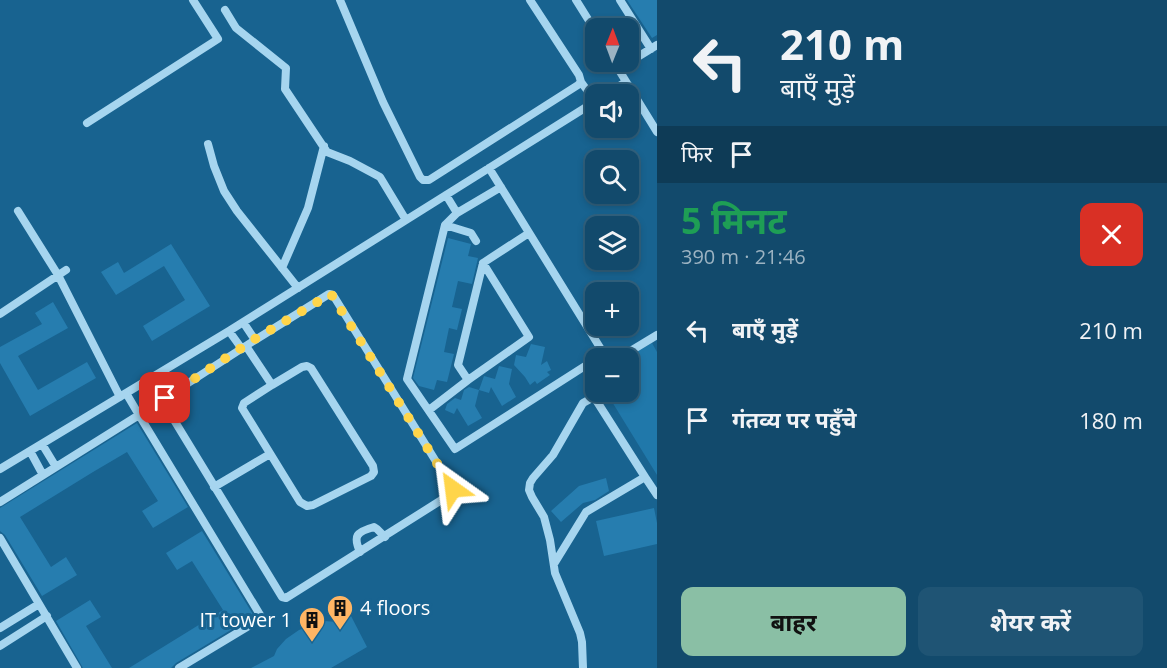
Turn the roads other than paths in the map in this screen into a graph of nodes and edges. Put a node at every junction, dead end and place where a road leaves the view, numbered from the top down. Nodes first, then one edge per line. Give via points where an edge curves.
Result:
1 (193, 0) edge
2 (340, 0) edge
3 (530, 0) edge
4 (576, 0) edge
5 (620, 0) edge
6 (225, 10) dead end
7 (587, 18) edge
8 (654, 47) edge
9 (639, 54) edge
10 (620, 72) edge
11 (581, 82) junction
12 (626, 82) junction
13 (623, 84) edge
14 (585, 87) edge
15 (585, 107) edge
16 (87, 123) dead end
17 (657, 132) edge
18 (208, 144) dead end
19 (324, 146) junction
20 (489, 168) junction
21 (501, 187) junction
22 (446, 195) junction
23 (18, 211) dead end
24 (457, 213) junction
25 (406, 220) junction
26 (446, 225) junction
27 (529, 233) junction
28 (476, 241) dead end
29 (483, 263) junction
30 (282, 268) junction
31 (66, 270) dead end
32 (58, 275) junction
33 (298, 288) junction
34 (0, 314) edge
35 (243, 322) junction
36 (229, 331) junction
37 (657, 335) edge
38 (255, 339) junction
39 (242, 346) junction
40 (600, 348) edge
41 (636, 348) edge
42 (585, 366) edge
43 (468, 380) junction
44 (272, 385) junction
45 (123, 395) junction
46 (429, 411) junction
47 (139, 415) junction
48 (42, 444) junction
49 (30, 451) junction
50 (270, 454) junction
51 (56, 467) junction
52 (0, 469) edge
53 (43, 475) junction
54 (645, 477) junction
55 (214, 487) junction
56 (657, 495) edge
57 (0, 502) edge
58 (385, 537) junction
59 (0, 538) edge
60 (360, 552) junction
61 (554, 564) junction
62 (39, 604) junction
63 (47, 616) junction
64 (0, 628) edge
65 (0, 646) edge
66 (77, 668) edge
67 (179, 668) edge
68 (583, 668) edge

1 - 16 street via 218,39
2 - 11 street via 383,102 423,180 429,180
3 - 11 street
4 - 7 street
5 - 8 street
6 - 19 street via 236,28 286,68 285,89
8 - 9 street
10 - 12 street
11 - 14 street
12 - 13 street
12 - 17 street
15 - 20 street
18 - 30 street via 224,191
19 - 25 street via 327,152 380,177
19 - 30 street via 308,208
20 - 21 street
20 - 22 street
21 - 24 street
21 - 27 street
22 - 24 street
22 - 25 street
23 - 32 street
24 - 26 street
25 - 33 street
26 - 28 street via 471,234
26 - 46 street via 407,379
27 - 29 street
27 - 40 street
29 - 43 street via 458,365
29 - 43 street via 529,337
30 - 33 street
31 - 32 street
32 - 34 street
32 - 45 street
33 - 35 street
35 - 36 street
35 - 38 street
36 - 39 street
36 - 45 street
37 - 41 street
38 - 39 street
38 - 58 street via 333,295 453,489 452,494
39 - 44 street
39 - 55 street via 163,400
42 - 46 street via 455,449
43 - 46 street
44 - 50 street via 242,408
44 - 50 street via 302,367 311,368 374,466 374,472 307,507
45 - 47 street
45 - 48 street
47 - 51 street
47 - 67 street via 262,618
48 - 49 street
48 - 51 street
49 - 52 street
49 - 53 street
50 - 55 street
51 - 53 street
53 - 57 street
54 - 56 street
54 - 61 street via 586,512
54 - 61 street via 596,400 592,398 583,404 553,455 530,483 529,490 544,517
55 - 60 street via 282,597
58 - 60 street
58 - 60 street via 375,527 360,533 355,539
59 - 62 street
61 - 68 street via 580,633
62 - 63 street
62 - 64 street
63 - 65 street
63 - 66 street

